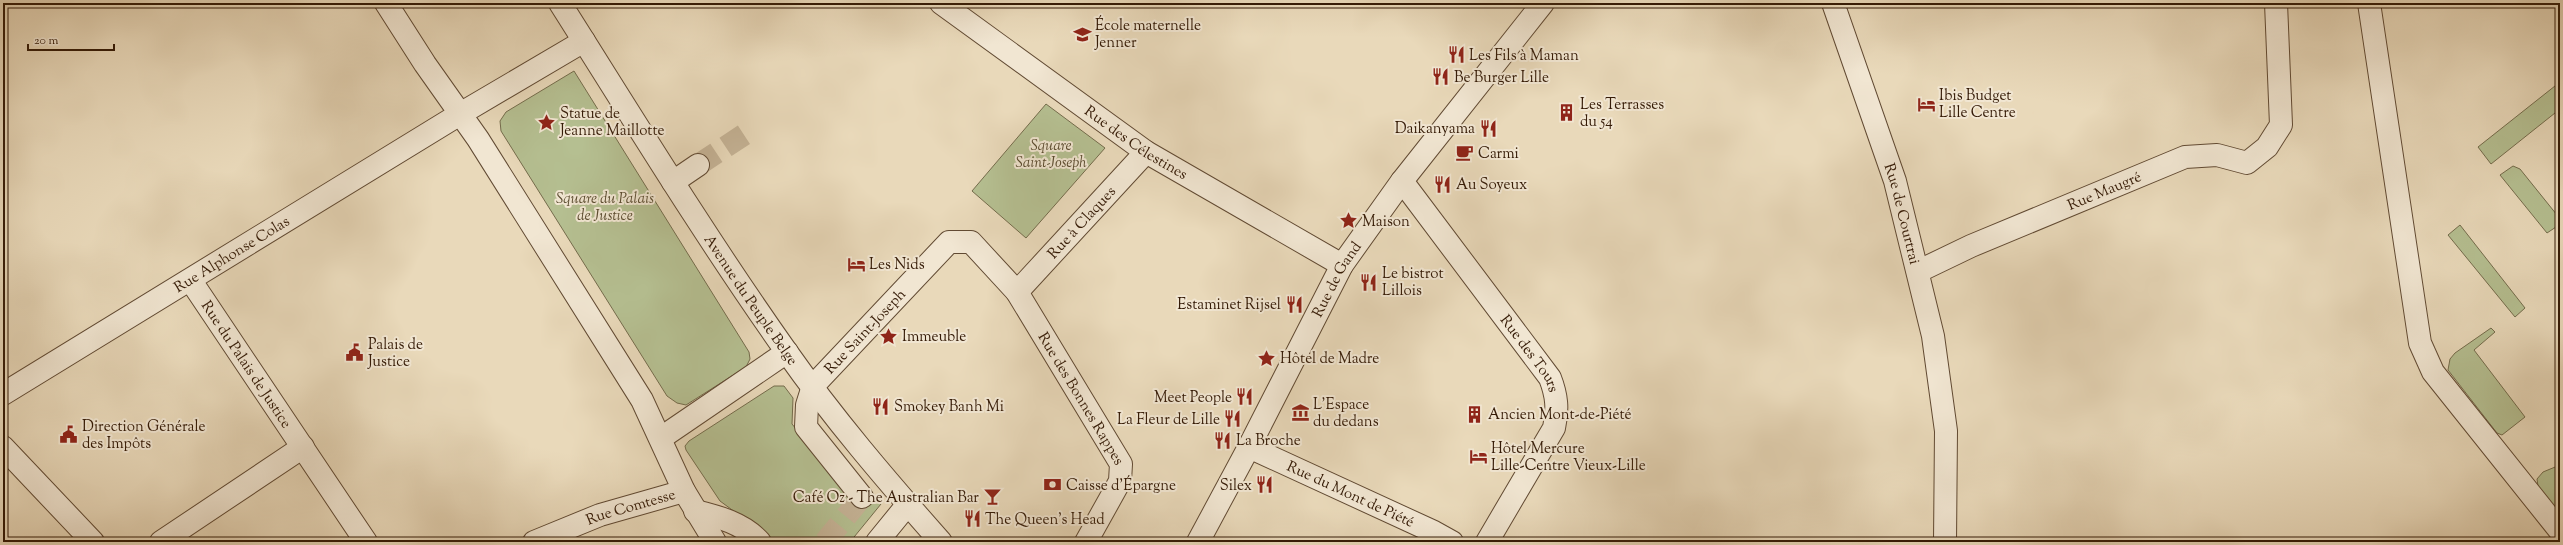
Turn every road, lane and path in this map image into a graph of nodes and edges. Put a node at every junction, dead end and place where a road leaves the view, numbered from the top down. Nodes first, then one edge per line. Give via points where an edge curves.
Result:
1 (386, 3) edge
2 (560, 3) edge
3 (941, 3) edge
4 (1543, 3) edge
5 (2276, 3) edge
6 (2369, 3) edge
7 (1835, 4) edge
8 (584, 41) junction
9 (460, 114) junction
10 (1146, 152) junction
11 (698, 165) tunnel mouth
12 (1402, 181) junction
13 (673, 182) junction
14 (949, 242) joint
15 (1342, 265) junction
16 (1919, 271) junction
17 (191, 281) junction
18 (1017, 292) junction
19 (787, 352) junction
20 (813, 386) junction
21 (3, 394) edge
22 (661, 438) junction
23 (3, 447) edge
24 (303, 447) junction
25 (1249, 447) junction
26 (1945, 467) junction
27 (684, 491) junction
28 (862, 497) dead end
29 (908, 504) junction
30 (695, 511) junction
31 (2560, 531) edge
32 (1091, 535) edge
33 (93, 542) edge
34 (160, 542) edge
35 (366, 542) edge
36 (534, 542) edge
37 (715, 542) edge
38 (760, 542) edge
39 (877, 542) edge
40 (941, 542) edge
41 (1198, 542) edge
42 (1452, 542) edge
43 (1488, 542) edge
44 (1932, 542) edge
45 (1945, 542) edge

1 - 9 street
2 - 8 street, Avenue du Peuple Belge
3 - 10 street, Rue des Célestines
4 - 12 street, Rue de Gand
5 - 16 street, Rue Maugré via 2281,125 2267,147 2247,162 2217,155 2185,157 1971,246
6 - 31 street via 2420,343 2433,372
7 - 16 street, Rue de Courtrai via 1895,181
8 - 9 street
8 - 13 street, Avenue du Peuple Belge
9 - 17 street, Rue Alphonse Colas
9 - 22 street via 642,400
10 - 15 street, Rue des Célestines
10 - 18 street, Rue à Claques
11 - 13 street
12 - 15 street, Rue de Gand
12 - 43 street, Rue des Tours via 1550,378 1556,394 1558,412 1554,428
13 - 19 street, Avenue du Peuple Belge
14 - 18 street, Rue des Bonnes Rappes via 971,242
14 - 20 street, Rue Saint-Joseph
15 - 25 street, Rue de Gand
16 - 26 street, Rue de Courtrai via 1933,336 1946,430
17 - 21 street, Rue Alphonse Colas
17 - 24 street, Rue du Palais de Justice
18 - 32 street, Rue des Bonnes Rappes via 1121,464 1120,481
19 - 20 street, Avenue du Peuple Belge
19 - 22 street
20 - 28 street via 807,405 806,427
20 - 29 street, Avenue du Peuple Belge
22 - 27 street
23 - 33 street
24 - 34 street
24 - 35 street, Rue du Palais de Justice
25 - 41 street, Rue de Gand
25 - 42 street, Rue du Mont de Piété
26 - 44 street
26 - 45 street
27 - 30 street
27 - 36 street, Rue Comtesse via 600,515
29 - 39 street
29 - 40 street, Avenue du Peuple Belge
30 - 37 street
30 - 38 street via 725,518 753,534

